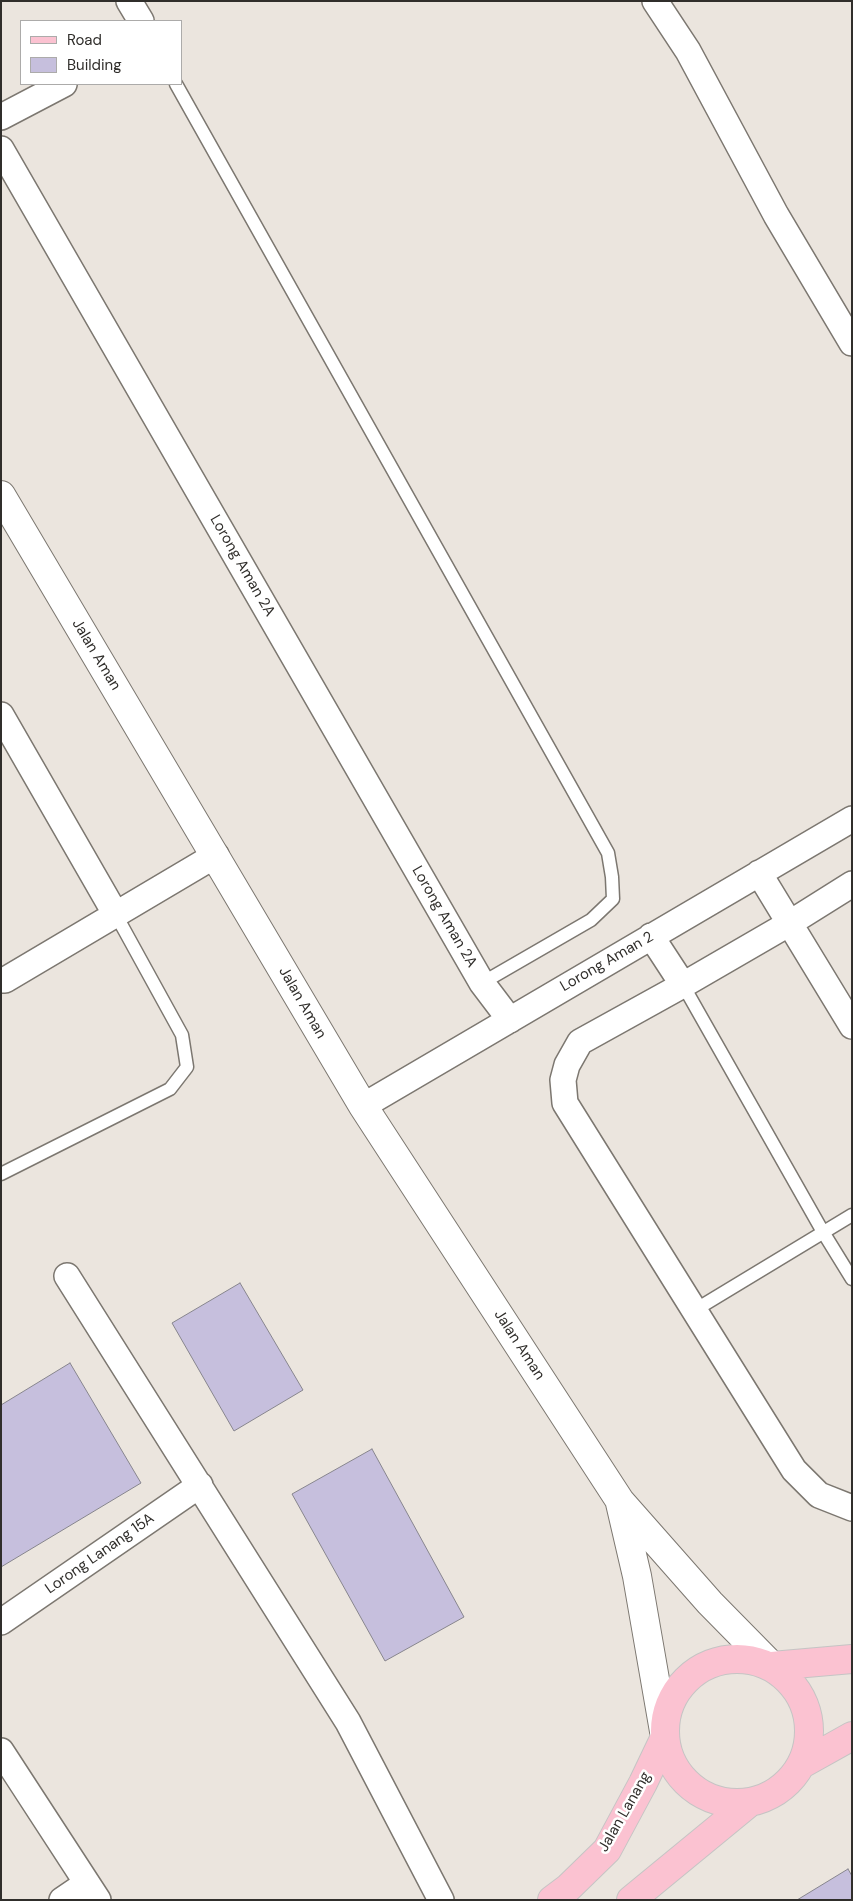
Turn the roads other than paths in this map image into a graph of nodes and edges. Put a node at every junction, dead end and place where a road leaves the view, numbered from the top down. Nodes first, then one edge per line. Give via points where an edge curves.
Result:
1 (129, 1) edge
2 (655, 1) edge
3 (140, 20) edge
4 (62, 85) edge
5 (177, 85) edge
6 (1, 117) edge
7 (1, 148) edge
8 (852, 343) edge
9 (1, 495) edge
10 (1, 714) edge
11 (852, 819) edge
12 (216, 855) junction
13 (759, 873) junction
14 (852, 884) edge
15 (116, 915) junction
16 (790, 923) junction
17 (652, 936) junction
18 (1, 980) edge
19 (482, 983) junction
20 (683, 985) junction
21 (510, 1020) junction
22 (852, 1026) edge
23 (363, 1106) junction
24 (1, 1174) edge
25 (852, 1215) edge
26 (824, 1232) junction
27 (67, 1276) dead end
28 (852, 1279) edge
29 (695, 1310) junction
30 (200, 1485) junction
31 (620, 1501) junction
32 (852, 1508) edge
33 (1, 1622) edge
34 (852, 1659) edge
35 (772, 1666) junction
36 (852, 1736) edge
37 (665, 1737) junction
38 (1, 1751) edge
39 (802, 1764) junction
40 (748, 1803) junction
41 (93, 1891) edge
42 (62, 1900) edge
43 (441, 1900) edge
44 (552, 1900) edge
45 (632, 1900) edge

1 - 3 street
2 - 8 street via 688,51 776,215
4 - 6 street
5 - 19 lane via 608,853 613,899 591,920
7 - 19 street, Lorong Aman 2A
9 - 12 street, Jalan Aman
10 - 15 street
11 - 13 street, Lorong Aman 2
12 - 15 street
12 - 23 street, Jalan Aman
13 - 16 street
13 - 17 street, Lorong Aman 2
14 - 16 street
15 - 18 street
15 - 24 lane via 182,1035 187,1067 170,1089
16 - 20 street
16 - 22 street
17 - 20 street
17 - 21 street, Lorong Aman 2
19 - 21 street, Lorong Aman 2A
20 - 26 lane
20 - 29 street via 580,1042 563,1080 565,1103
21 - 23 street, Lorong Aman 2
23 - 31 street, Jalan Aman
25 - 26 lane
26 - 28 lane
26 - 29 lane
27 - 30 street
29 - 32 street via 794,1470 819,1495
30 - 33 street, Lorong Lanang 15A
30 - 43 street via 348,1722
31 - 35 street via 710,1603
31 - 37 street via 637,1576
34 - 35 main road
35 - 37 main road via 752,1659 729,1658 708,1664 689,1676 675,1693 666,1714
35 - 39 main road via 790,1680 803,1699 809,1720 809,1743
36 - 39 main road
37 - 40 main road via 670,1760 684,1780 702,1795 725,1803
37 - 44 main road, Jalan Lanang via 644,1783 606,1850
38 - 41 street
39 - 40 main road via 789,1782 771,1795
40 - 45 main road
41 - 42 street

